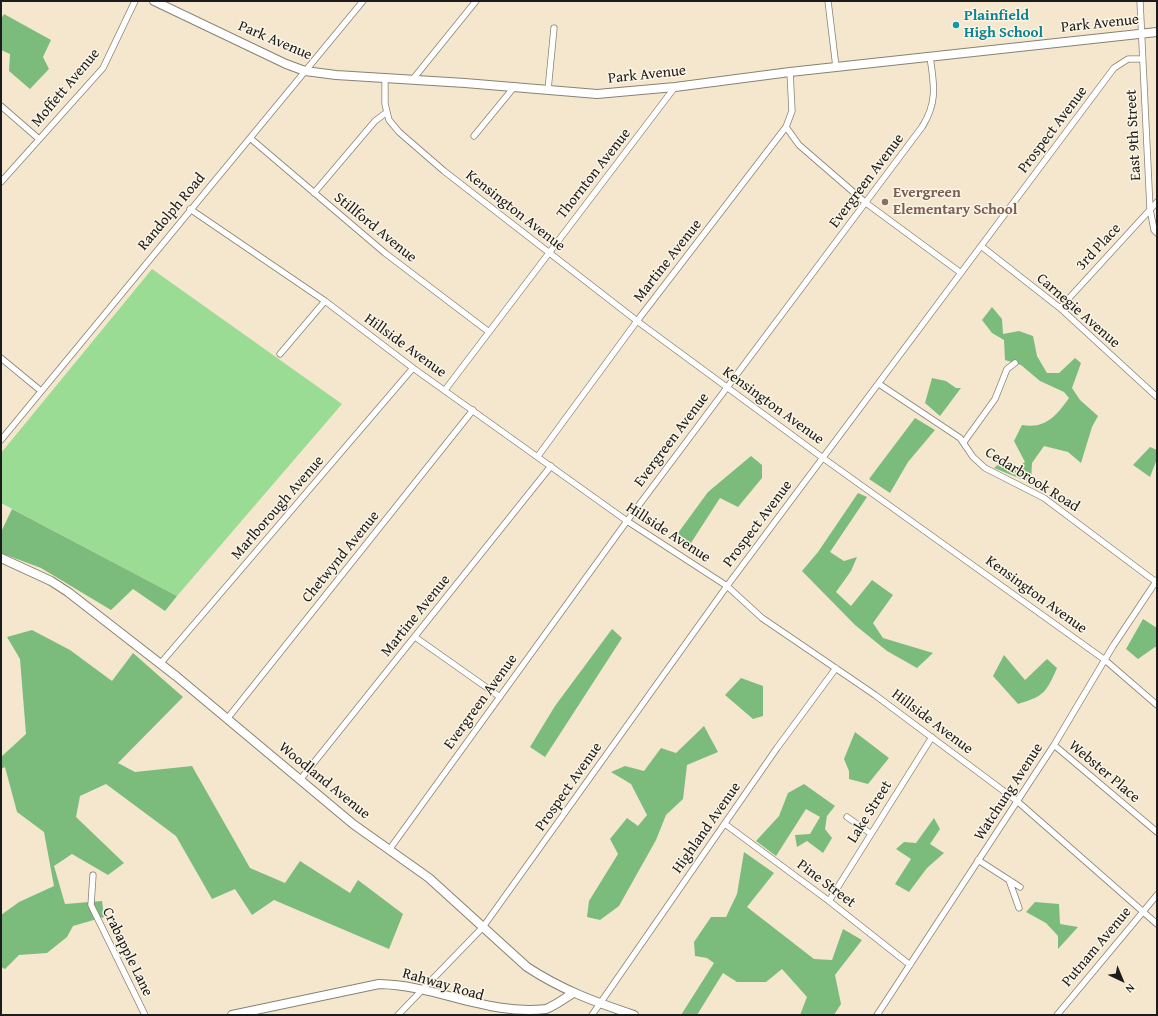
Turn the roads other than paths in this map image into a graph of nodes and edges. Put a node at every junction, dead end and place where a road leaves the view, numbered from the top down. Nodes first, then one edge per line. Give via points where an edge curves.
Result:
1 (135, 1) edge
2 (155, 1) edge
3 (363, 1) edge
4 (476, 1) edge
5 (828, 1) edge
6 (1140, 1) edge
7 (554, 28) dead end
8 (1157, 32) edge
9 (1142, 34) junction
10 (930, 57) junction
11 (1142, 59) junction
12 (836, 67) junction
13 (305, 71) junction
14 (790, 72) junction
15 (385, 78) junction
16 (413, 79) junction
17 (515, 86) junction
18 (675, 87) junction
19 (548, 90) junction
20 (1, 106) edge
21 (387, 112) junction
22 (786, 128) junction
23 (474, 136) dead end
24 (250, 138) junction
25 (39, 139) junction
26 (1, 182) edge
27 (314, 193) junction
28 (866, 202) junction
29 (1157, 202) edge
30 (190, 209) junction
31 (1150, 209) junction
32 (1157, 234) edge
33 (981, 246) junction
34 (548, 252) junction
35 (962, 273) junction
36 (325, 301) junction
37 (1060, 308) junction
38 (637, 321) junction
39 (489, 332) junction
40 (280, 354) dead end
41 (1, 358) edge
42 (1015, 363) dead end
43 (413, 368) junction
44 (879, 384) junction
45 (727, 388) junction
46 (445, 390) junction
47 (41, 391) junction
48 (1157, 397) edge
49 (473, 410) junction
50 (1, 440) edge
51 (964, 442) junction
52 (538, 456) junction
53 (824, 458) junction
54 (551, 466) junction
55 (626, 521) junction
56 (1, 558) edge
57 (1156, 581) edge
58 (727, 586) junction
59 (415, 637) junction
60 (1105, 660) junction
61 (160, 664) junction
62 (836, 668) junction
63 (500, 697) junction
64 (1157, 705) edge
65 (227, 719) junction
66 (932, 737) junction
67 (1054, 745) junction
68 (300, 780) junction
69 (1017, 801) junction
70 (847, 817) dead end
71 (725, 824) junction
72 (1157, 832) edge
73 (870, 833) junction
74 (389, 850) junction
75 (978, 860) junction
76 (93, 875) dead end
77 (1009, 880) junction
78 (1020, 887) dead end
79 (1157, 895) edge
80 (829, 901) junction
81 (1019, 908) dead end
82 (1142, 912) junction
83 (1157, 924) edge
84 (483, 927) junction
85 (910, 965) junction
86 (422, 990) junction
87 (573, 993) junction
88 (598, 1003) junction
89 (145, 1015) edge
90 (232, 1015) edge
91 (398, 1015) edge
92 (592, 1015) edge
93 (634, 1015) edge
94 (877, 1015) edge
95 (1057, 1015) edge

1 - 25 street, Moffett Avenue via 103,68
2 - 13 street, Park Avenue
3 - 13 street, Randolph Road
4 - 16 street
5 - 12 street
6 - 9 street, East 9th Street
7 - 19 street
8 - 9 street, Park Avenue
9 - 10 street, Park Avenue
9 - 11 street, East 9th Street
10 - 12 street, Park Avenue
10 - 28 street, Evergreen Avenue via 934,86 930,114
11 - 31 street, East 9th Street
11 - 33 street, Prospect Avenue via 1128,59 1114,68
12 - 14 street, Park Avenue
13 - 15 street, Park Avenue
13 - 24 street, Randolph Road
14 - 18 street, Park Avenue
14 - 22 street, Martine Avenue via 792,111
15 - 16 street, Park Avenue
15 - 21 street
16 - 17 street, Park Avenue
17 - 19 street, Park Avenue
17 - 23 street
18 - 19 street, Park Avenue via 597,94
18 - 34 street, Thornton Avenue
20 - 25 street
21 - 27 street via 375,121
21 - 34 street, Kensington Avenue via 389,120 399,132
22 - 28 street via 799,145
22 - 38 street, Martine Avenue
24 - 27 street, Stillford Avenue
24 - 30 street, Randolph Road
25 - 26 street, Moffett Avenue
27 - 39 street, Stillford Avenue via 385,253
28 - 35 street
28 - 45 street, Evergreen Avenue
29 - 31 street, 3rd Place
30 - 36 street, Hillside Avenue
30 - 47 street, Randolph Road
31 - 32 street, East 9th Street
31 - 37 street, 3rd Place
33 - 35 street, Prospect Avenue
33 - 37 street, Carnegie Avenue
34 - 38 street, Kensington Avenue
34 - 39 street, Thornton Avenue
35 - 44 street, Prospect Avenue
36 - 40 street
36 - 43 street, Hillside Avenue
37 - 48 street, Carnegie Avenue
38 - 45 street, Kensington Avenue
38 - 52 street, Martine Avenue
39 - 46 street, Thornton Avenue
41 - 47 street
42 - 51 street via 1007,369 994,399
43 - 46 street, Hillside Avenue
43 - 61 street, Marlborough Avenue
44 - 51 street, Cedarbrook Road
44 - 53 street, Prospect Avenue
45 - 53 street, Kensington Avenue
45 - 55 street, Evergreen Avenue
46 - 49 street, Hillside Avenue
47 - 50 street, Randolph Road
49 - 52 street, Hillside Avenue
49 - 65 street, Chetwynd Avenue
51 - 57 street, Cedarbrook Road via 973,457 985,468 1044,498
52 - 54 street, Hillside Avenue
53 - 58 street, Prospect Avenue
53 - 60 street, Kensington Avenue
54 - 55 street, Hillside Avenue
54 - 59 street, Martine Avenue
55 - 58 street, Hillside Avenue
55 - 63 street, Evergreen Avenue
56 - 61 street, Woodland Avenue via 57,585
57 - 60 street, Watchung Avenue
58 - 62 street, Hillside Avenue via 762,618
58 - 84 street, Prospect Avenue
59 - 63 street
59 - 68 street, Martine Avenue
60 - 64 street, Kensington Avenue
60 - 67 street, Watchung Avenue
61 - 65 street, Woodland Avenue
62 - 66 street, Hillside Avenue
62 - 71 street, Highland Avenue
63 - 74 street, Evergreen Avenue
65 - 68 street, Woodland Avenue
66 - 69 street, Hillside Avenue
66 - 73 street, Lake Street
67 - 69 street, Watchung Avenue
67 - 72 street, Webster Place
68 - 74 street, Woodland Avenue
69 - 75 street, Watchung Avenue
69 - 82 street, Hillside Avenue
70 - 73 street
71 - 80 street, Pine Street
71 - 88 street, Highland Avenue
73 - 80 street, Lake Street
74 - 84 street, Woodland Avenue via 429,878
75 - 77 street
75 - 85 street, Watchung Avenue
76 - 89 street, Crabapple Lane via 91,905
77 - 78 street
77 - 81 street
79 - 82 street, Putnam Avenue
80 - 85 street, Pine Street
82 - 83 street, Hillside Avenue
82 - 95 street, Putnam Avenue
84 - 86 street, Prospect Avenue
84 - 87 street, Woodland Avenue via 527,967
85 - 94 street, Watchung Avenue
86 - 87 street, Rahway Road via 499,1015 516,1015 547,1008
86 - 90 street, Rahway Road via 379,984
86 - 91 street, Prospect Avenue
87 - 88 street, Woodland Avenue
88 - 92 street, Highland Avenue
88 - 93 street, Woodland Avenue

